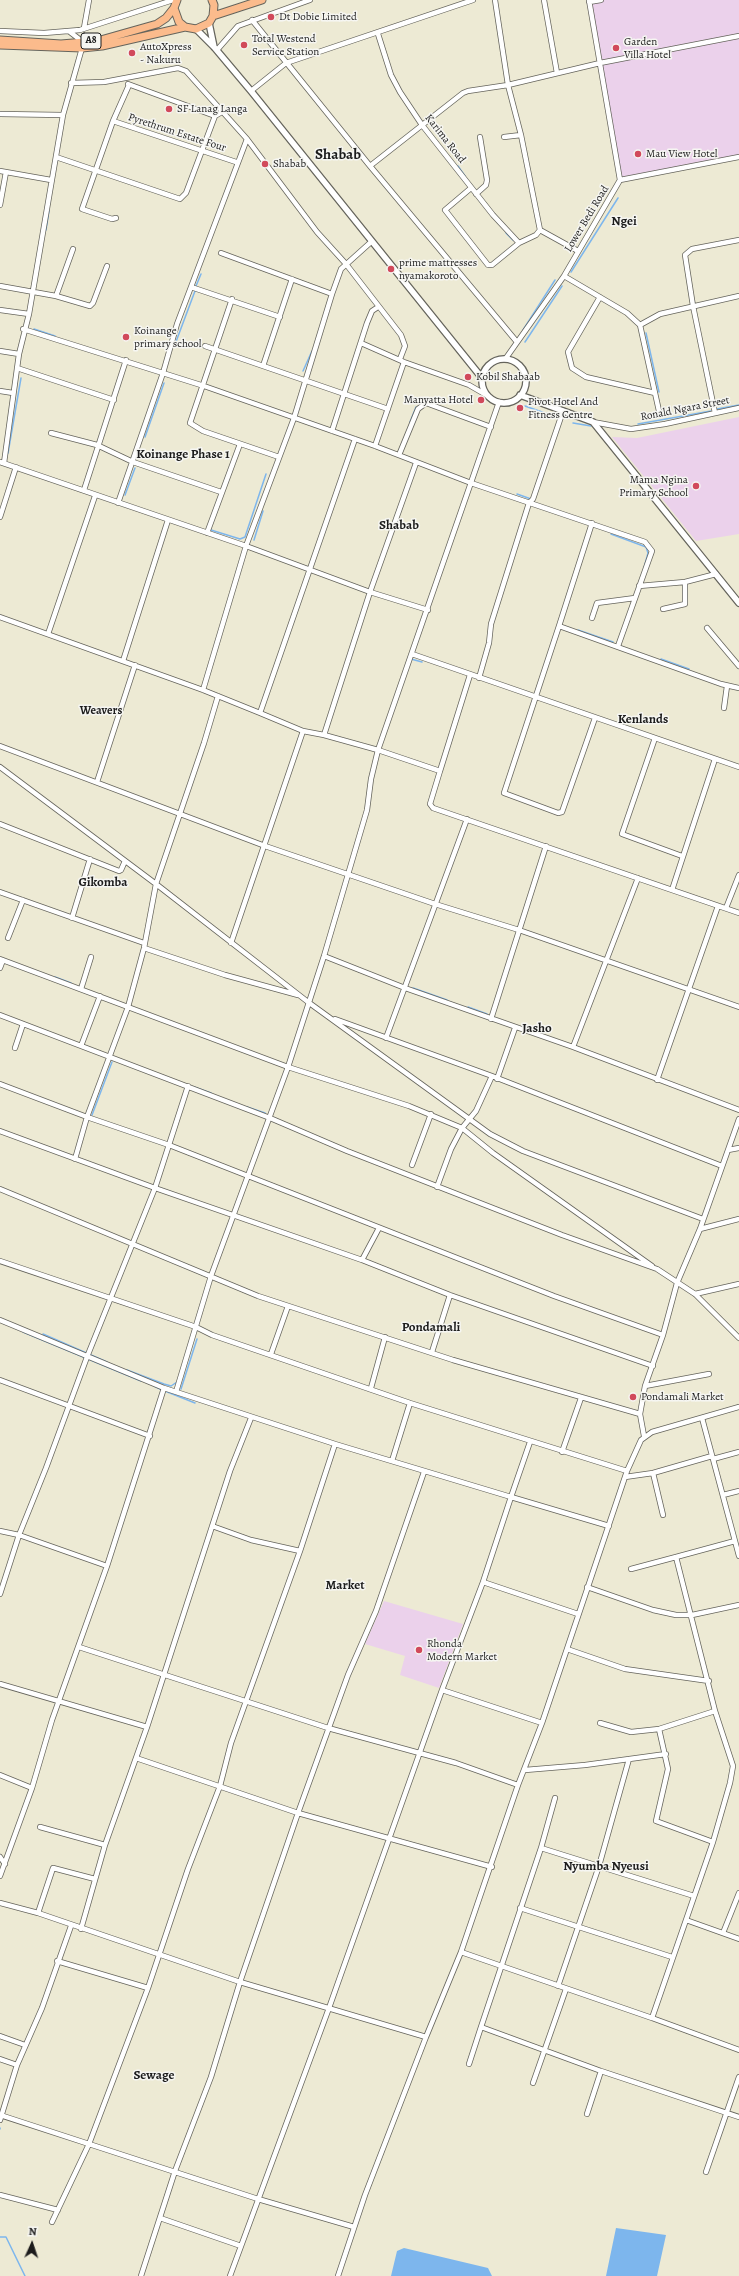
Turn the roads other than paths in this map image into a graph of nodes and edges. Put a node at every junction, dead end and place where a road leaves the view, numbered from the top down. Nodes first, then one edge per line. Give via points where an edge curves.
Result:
1 (89, 0) edge
2 (173, 0) edge
3 (176, 0) edge
4 (213, 0) edge
5 (262, 0) edge
6 (308, 0) edge
7 (473, 0) edge
8 (495, 0) edge
9 (544, 0) edge
10 (601, 0) edge
11 (589, 1) edge
12 (174, 8) junction
13 (211, 20) junction
14 (252, 20) junction
15 (185, 27) junction
16 (84, 28) junction
17 (196, 29) junction
18 (0, 31) edge
19 (70, 32) junction
20 (378, 34) junction
21 (739, 36) edge
22 (0, 40) edge
23 (0, 45) edge
24 (83, 45) junction
25 (216, 48) junction
26 (286, 63) junction
27 (600, 63) junction
28 (557, 73) junction
29 (122, 79) junction
30 (71, 83) junction
31 (129, 85) junction
32 (508, 85) junction
33 (251, 91) junction
34 (222, 112) junction
35 (0, 114) edge
36 (63, 116) junction
37 (215, 116) junction
38 (112, 121) junction
39 (422, 125) junction
40 (521, 135) junction
41 (480, 137) dead end
42 (504, 137) dead end
43 (247, 138) junction
44 (202, 151) junction
45 (56, 157) junction
46 (739, 157) edge
47 (236, 162) junction
48 (370, 166) junction
49 (0, 171) edge
50 (96, 171) junction
51 (6, 172) junction
52 (51, 180) junction
53 (620, 180) junction
54 (471, 188) junction
55 (476, 194) junction
56 (0, 205) edge
57 (116, 218) dead end
58 (540, 230) junction
59 (739, 240) edge
60 (371, 242) junction
61 (519, 243) junction
62 (73, 249) dead end
63 (578, 251) junction
64 (221, 253) dead end
65 (346, 264) junction
66 (106, 266) dead end
67 (564, 276) junction
68 (292, 279) junction
69 (0, 286) edge
70 (191, 287) junction
71 (32, 292) junction
72 (332, 294) junction
73 (56, 296) junction
74 (739, 296) edge
75 (600, 297) junction
76 (232, 299) junction
77 (378, 306) junction
78 (692, 306) junction
79 (0, 310) edge
80 (28, 314) junction
81 (280, 317) junction
82 (640, 325) junction
83 (24, 329) junction
84 (517, 342) junction
85 (361, 343) junction
86 (206, 346) dead end
87 (215, 349) junction
88 (0, 351) edge
89 (19, 354) junction
90 (506, 358) junction
91 (126, 360) junction
92 (402, 361) junction
93 (263, 366) junction
94 (17, 368) junction
95 (163, 373) junction
96 (482, 378) junction
97 (305, 380) junction
98 (204, 386) junction
99 (0, 391) edge
100 (13, 393) junction
101 (655, 393) junction
102 (344, 395) junction
103 (520, 395) junction
104 (488, 396) junction
105 (114, 400) junction
106 (499, 402) junction
107 (739, 408) edge
108 (388, 409) junction
109 (563, 411) junction
110 (659, 411) dead end
111 (716, 413) junction
112 (294, 418) junction
113 (593, 422) junction
114 (491, 427) junction
115 (332, 431) junction
116 (51, 433) dead end
117 (355, 439) junction
118 (97, 444) junction
119 (240, 444) junction
120 (375, 446) junction
121 (398, 456) junction
122 (279, 457) junction
123 (2, 462) edge
124 (133, 462) junction
125 (416, 463) junction
126 (16, 467) junction
127 (471, 483) junction
128 (84, 490) junction
129 (221, 492) junction
130 (95, 496) junction
131 (118, 503) junction
132 (529, 503) junction
133 (0, 516) edge
134 (168, 520) junction
135 (592, 523) junction
136 (207, 533) junction
137 (246, 546) junction
138 (309, 568) junction
139 (716, 574) junction
140 (685, 582) junction
141 (639, 586) junction
142 (370, 592) junction
143 (636, 598) junction
144 (739, 602) edge
145 (663, 609) dead end
146 (428, 610) junction
147 (0, 617) edge
148 (592, 618) dead end
149 (559, 626) junction
150 (707, 628) dead end
151 (48, 634) junction
152 (618, 646) junction
153 (412, 654) junction
154 (123, 661) junction
155 (135, 665) junction
156 (739, 666) edge
157 (470, 675) junction
158 (479, 678) junction
159 (727, 686) junction
160 (739, 688) edge
161 (202, 690) junction
162 (218, 696) junction
163 (537, 697) junction
164 (724, 708) dead end
165 (260, 713) junction
166 (595, 718) junction
167 (303, 731) junction
168 (324, 735) junction
169 (655, 738) junction
170 (0, 746) edge
171 (378, 750) junction
172 (715, 759) junction
173 (0, 767) edge
174 (739, 767) edge
175 (440, 771) junction
176 (97, 782) junction
177 (179, 813) junction
178 (466, 818) junction
179 (0, 824) edge
180 (265, 846) junction
181 (546, 846) junction
182 (682, 856) junction
183 (90, 859) junction
184 (125, 861) junction
185 (349, 874) junction
186 (739, 875) edge
187 (638, 878) junction
188 (156, 884) junction
189 (672, 890) junction
190 (0, 892) edge
191 (23, 900) junction
192 (435, 904) junction
193 (718, 906) junction
194 (726, 908) junction
195 (739, 913) edge
196 (72, 918) junction
197 (520, 930) junction
198 (8, 938) dead end
199 (231, 943) junction
200 (144, 945) junction
201 (324, 956) junction
202 (91, 957) dead end
203 (1, 960) edge
204 (607, 960) junction
205 (0, 968) edge
206 (405, 988) junction
207 (81, 989) junction
208 (687, 990) junction
209 (100, 996) junction
210 (301, 996) junction
211 (308, 1002) junction
212 (128, 1007) junction
213 (739, 1007) edge
214 (0, 1015) edge
215 (330, 1017) junction
216 (491, 1019) junction
217 (23, 1024) junction
218 (515, 1028) junction
219 (386, 1038) junction
220 (82, 1046) junction
221 (15, 1048) dead end
222 (573, 1048) junction
223 (110, 1057) junction
224 (288, 1067) junction
225 (492, 1076) junction
226 (497, 1079) junction
227 (657, 1080) junction
228 (0, 1084) edge
229 (188, 1086) junction
230 (739, 1110) edge
231 (431, 1114) junction
232 (87, 1117) junction
233 (270, 1118) junction
234 (739, 1119) edge
235 (470, 1120) junction
236 (462, 1128) junction
237 (0, 1131) edge
238 (169, 1145) junction
239 (739, 1148) edge
240 (728, 1150) junction
241 (75, 1159) junction
242 (412, 1165) dead end
243 (722, 1166) junction
244 (247, 1176) junction
245 (437, 1186) junction
246 (155, 1188) junction
247 (0, 1189) edge
248 (233, 1214) junction
249 (703, 1219) junction
250 (739, 1219) edge
251 (379, 1228) junction
252 (700, 1229) junction
253 (132, 1244) junction
254 (362, 1260) junction
255 (0, 1261) edge
256 (657, 1269) junction
257 (211, 1276) junction
258 (677, 1283) junction
259 (739, 1284) edge
260 (695, 1294) junction
261 (450, 1295) junction
262 (110, 1299) junction
263 (288, 1306) junction
264 (0, 1320) edge
265 (196, 1327) junction
266 (663, 1335) junction
267 (385, 1337) junction
268 (739, 1338) edge
269 (432, 1352) junction
270 (271, 1354) junction
271 (87, 1357) junction
272 (653, 1366) junction
273 (709, 1374) dead end
274 (0, 1380) edge
275 (645, 1386) junction
276 (164, 1388) junction
277 (371, 1388) junction
278 (176, 1392) junction
279 (581, 1398) junction
280 (410, 1403) junction
281 (68, 1406) junction
282 (739, 1407) edge
283 (640, 1414) junction
284 (251, 1418) junction
285 (702, 1418) junction
286 (150, 1436) junction
287 (644, 1436) junction
288 (530, 1442) junction
289 (335, 1444) junction
290 (562, 1452) junction
291 (739, 1452) edge
292 (713, 1457) junction
293 (392, 1462) junction
294 (627, 1471) junction
295 (424, 1472) junction
296 (653, 1473) junction
297 (625, 1478) junction
298 (739, 1491) edge
299 (723, 1496) junction
300 (511, 1497) junction
301 (663, 1516) dead end
302 (212, 1526) junction
303 (608, 1526) junction
304 (0, 1531) edge
305 (19, 1535) junction
306 (735, 1541) junction
307 (300, 1551) junction
308 (739, 1556) edge
309 (676, 1557) junction
310 (108, 1566) junction
311 (631, 1568) dead end
312 (483, 1582) junction
313 (587, 1587) junction
314 (0, 1594) edge
315 (739, 1605) edge
316 (578, 1614) junction
317 (692, 1615) junction
318 (78, 1648) junction
319 (567, 1649) junction
320 (164, 1676) junction
321 (709, 1681) junction
322 (0, 1684) edge
323 (442, 1690) junction
324 (59, 1702) junction
325 (247, 1702) junction
326 (715, 1711) junction
327 (542, 1723) junction
328 (600, 1723) dead end
329 (147, 1727) junction
330 (328, 1728) junction
331 (659, 1729) junction
332 (419, 1753) junction
333 (666, 1754) junction
334 (136, 1758) junction
335 (629, 1759) junction
336 (739, 1764) edge
337 (733, 1766) junction
338 (525, 1770) junction
339 (0, 1775) edge
340 (518, 1785) junction
341 (220, 1786) junction
342 (32, 1788) junction
343 (555, 1798) dead end
344 (298, 1814) junction
345 (40, 1827) dead end
346 (388, 1839) junction
347 (713, 1842) junction
348 (105, 1845) junction
349 (541, 1848) junction
350 (0, 1857) edge
351 (5, 1864) junction
352 (599, 1866) junction
353 (492, 1867) junction
354 (1, 1870) edge
355 (0, 1876) edge
356 (95, 1879) junction
357 (739, 1893) edge
358 (694, 1896) junction
359 (0, 1903) edge
360 (520, 1908) junction
361 (38, 1913) junction
362 (686, 1920) junction
363 (71, 1926) junction
364 (579, 1927) junction
365 (81, 1929) junction
366 (723, 1933) junction
367 (739, 1939) edge
368 (462, 1952) junction
369 (158, 1955) junction
370 (672, 1957) junction
371 (57, 1961) junction
372 (500, 1966) junction
373 (240, 1982) junction
374 (558, 1986) junction
375 (148, 1988) junction
376 (566, 1989) junction
377 (329, 2008) junction
378 (652, 2018) junction
379 (481, 2027) junction
380 (0, 2036) edge
381 (426, 2037) junction
382 (25, 2045) junction
383 (544, 2050) junction
384 (739, 2050) edge
385 (0, 2059) edge
386 (469, 2064) dead end
387 (17, 2065) junction
388 (601, 2070) junction
389 (739, 2077) edge
390 (533, 2083) dead end
391 (726, 2112) junction
392 (587, 2114) dead end
393 (1, 2117) edge
394 (739, 2117) edge
395 (88, 2144) junction
396 (175, 2171) junction
397 (706, 2172) dead end
398 (0, 2195) edge
399 (258, 2199) junction
400 (58, 2210) junction
401 (160, 2218) junction
402 (52, 2222) dead end
403 (354, 2228) junction
404 (241, 2246) junction
405 (142, 2276) edge
406 (230, 2276) edge
407 (338, 2276) edge

1 - 16 street
2 - 16 street
3 - 12 highway
4 - 13 highway
5 - 13 highway
6 - 14 street
7 - 20 street
8 - 32 street
9 - 28 street
10 - 11 street
11 - 27 street, Lower Bedi Road
12 - 15 highway via 175,16
12 - 24 highway, A8 via 166,18 148,28
13 - 17 highway
13 - 25 street
14 - 25 street via 233,29
14 - 26 street
15 - 17 highway, A8
15 - 24 highway, A8 via 120,42
16 - 19 street
17 - 25 street
18 - 19 street
19 - 24 street
20 - 26 street
20 - 39 street, Karima Road via 395,84
21 - 27 street
22 - 24 highway, A8
23 - 24 highway, A8
24 - 30 street
25 - 33 street
26 - 33 street
26 - 48 street
27 - 28 street
27 - 53 street, Lower Bedi Road
28 - 32 street
29 - 30 street
29 - 31 street
29 - 34 street via 169,69 183,69
30 - 36 street
31 - 37 street
31 - 38 street, Pyrethrum Estate Four
32 - 39 street via 473,89 463,93
32 - 40 street
33 - 60 street
34 - 37 street
34 - 43 street
35 - 36 street
36 - 45 street
37 - 44 street
38 - 44 street, Pyrethrum Estate Four
38 - 50 street, Pyrethrum Estate Four
39 - 48 street
39 - 54 street, Karima Road
40 - 42 street
40 - 58 street
41 - 55 street via 487,180 486,185
43 - 47 street
43 - 65 street via 317,232
44 - 47 street, Pyrethrum Estate Four
44 - 50 street via 186,193 180,199
45 - 50 street
45 - 52 street
46 - 53 street
47 - 70 street
48 - 84 street
49 - 51 street
50 - 57 street, Pyrethrum Estate Four via 82,209 108,218
51 - 52 street
51 - 56 street
52 - 71 street
53 - 63 street, Lower Bedi Road
54 - 55 street, Karima Road
54 - 61 street via 445,210 490,266
55 - 61 street, Karima Road
58 - 61 street
58 - 63 street
59 - 78 street via 692,249 686,253
60 - 65 street
60 - 96 street
62 - 73 street
63 - 67 street, Lower Bedi Road
64 - 68 street
65 - 72 street via 341,269
65 - 77 street
66 - 73 street via 90,306
67 - 75 street
67 - 84 street, Lower Bedi Road
68 - 72 street
68 - 81 street
69 - 71 street
70 - 76 street
70 - 95 street
71 - 73 street
71 - 80 street
72 - 97 street
74 - 78 street
75 - 82 street via 634,318
75 - 101 street via 568,352 572,368 586,377
76 - 81 street
76 - 87 street
77 - 85 street via 372,311
77 - 92 street via 404,341
78 - 82 street via 660,314
78 - 111 street
79 - 80 street
80 - 83 street
81 - 93 street
82 - 101 street
83 - 89 street
83 - 91 street
84 - 90 street, Lower Bedi Road
85 - 92 street
85 - 102 street
86 - 87 street
87 - 93 street
87 - 98 street
88 - 89 street
89 - 94 street
90 - 96 street via 489,366
90 - 103 street via 520,366 523,371 526,384
91 - 95 street
91 - 105 street
92 - 104 street via 469,385
92 - 108 street
93 - 97 street
94 - 100 street
94 - 105 street
95 - 98 street
95 - 124 street
96 - 104 street
97 - 102 street
97 - 112 street
98 - 112 street
98 - 119 street via 190,423 203,431
99 - 100 street
100 - 123 street
101 - 110 street
102 - 108 street
102 - 115 street
103 - 106 street via 507,402
103 - 109 street, Ronald Ngara Street
104 - 106 street
105 - 118 street
106 - 114 street
107 - 111 street, Ronald Ngara Street
108 - 120 street
109 - 113 street, Ronald Ngara Street
109 - 132 street via 533,500
111 - 113 street, Ronald Ngara Street via 631,429
112 - 115 street
112 - 122 street
113 - 139 street
114 - 121 street via 426,404 418,409
114 - 127 street
115 - 117 street
116 - 118 street
117 - 120 street
117 - 138 street
118 - 124 street
118 - 128 street
119 - 122 street
119 - 129 street
120 - 121 street
121 - 125 street
122 - 137 street
123 - 126 street
124 - 129 street
124 - 131 street
125 - 127 street
125 - 142 street
126 - 128 street
126 - 133 street
127 - 132 street
127 - 146 street
128 - 130 street
129 - 136 street
130 - 131 street
130 - 151 street
131 - 134 street
132 - 135 street
132 - 158 street via 491,624 489,643
134 - 136 street
134 - 154 street
135 - 141 street via 640,539 649,546 652,552
135 - 149 street
136 - 137 street
137 - 138 street
137 - 161 street
138 - 142 street
138 - 165 street
139 - 140 street
139 - 144 street
140 - 141 street
140 - 145 street via 685,604
141 - 143 street
142 - 146 street
142 - 168 street
143 - 148 street via 597,603
143 - 152 street
146 - 153 street
147 - 151 street
149 - 152 street
149 - 163 street
150 - 156 street
151 - 154 street
152 - 159 street
153 - 157 street
153 - 171 street
154 - 155 street
155 - 161 street
155 - 176 street
157 - 158 street
157 - 175 street
158 - 163 street
159 - 160 street
159 - 164 street
161 - 162 street
162 - 165 street
162 - 177 street
163 - 166 street
163 - 166 street via 503,790 505,794 518,799 558,813 562,812
165 - 167 street
166 - 169 street
167 - 168 street
167 - 180 street
168 - 171 street
169 - 172 street
169 - 182 street via 622,834
170 - 176 street
171 - 175 street
171 - 185 street via 371,779 369,803
172 - 174 street
172 - 182 street
173 - 184 street
175 - 178 street via 431,806
176 - 177 street
177 - 180 street
177 - 188 street
178 - 181 street
178 - 192 street
179 - 183 street
180 - 185 street
180 - 199 street
181 - 187 street
181 - 197 street
182 - 189 street
183 - 184 street via 120,871
183 - 196 street
184 - 188 street
185 - 192 street
185 - 201 street
186 - 194 street
187 - 189 street
187 - 204 street
188 - 199 street
188 - 200 street
189 - 193 street
190 - 191 street
191 - 196 street
191 - 198 street
192 - 197 street
192 - 206 street
193 - 194 street
193 - 208 street
194 - 195 street
196 - 200 street
197 - 204 street
197 - 216 street
199 - 210 street
200 - 210 street via 225,975
200 - 212 street
201 - 206 street
201 - 211 street
202 - 207 street
203 - 205 street
203 - 207 street
204 - 208 street
204 - 222 street
206 - 216 street
206 - 219 street
207 - 209 street
208 - 213 street
208 - 227 street
209 - 212 street
209 - 220 street
210 - 211 street
211 - 215 street
211 - 224 street
212 - 223 street
212 - 224 street
214 - 217 street
215 - 219 street
215 - 235 street
216 - 218 street
217 - 220 street
217 - 221 street
218 - 222 street
218 - 226 street
219 - 225 street
220 - 223 street
222 - 227 street
223 - 229 street
223 - 232 street
224 - 231 street
224 - 233 street
225 - 226 street
225 - 235 street via 488,1089
226 - 243 street
227 - 230 street
228 - 232 street
229 - 233 street
229 - 238 street
231 - 236 street
231 - 242 street
232 - 238 street
232 - 241 street
233 - 244 street
233 - 245 street
234 - 240 street
235 - 236 street
235 - 249 street via 498,1140 523,1151
236 - 245 street
236 - 256 street via 493,1153
237 - 241 street
238 - 244 street
238 - 246 street
239 - 240 street
240 - 243 street
241 - 246 street
243 - 249 street
244 - 248 street
244 - 251 street
245 - 256 street
246 - 248 street
246 - 253 street
247 - 253 street
248 - 254 street
248 - 257 street
249 - 252 street
250 - 252 street
251 - 254 street
251 - 266 street
252 - 258 street
253 - 257 street
253 - 262 street
254 - 261 street
255 - 262 street
256 - 258 street
257 - 263 street
257 - 265 street
258 - 260 street
258 - 266 street
259 - 260 street
260 - 268 street
261 - 269 street
261 - 272 street
262 - 265 street
262 - 271 street
263 - 267 street
263 - 270 street
264 - 271 street
265 - 270 street
265 - 278 street
266 - 272 street
267 - 269 street
267 - 277 street
269 - 279 street
270 - 277 street
271 - 276 street
271 - 281 street
272 - 275 street
273 - 275 street
274 - 281 street
275 - 283 street
276 - 278 street
276 - 286 street
277 - 280 street
278 - 284 street
279 - 283 street
279 - 290 street
280 - 288 street
280 - 293 street
281 - 286 street
281 - 305 street
282 - 285 street
283 - 287 street
284 - 289 street
284 - 302 street
285 - 287 street
285 - 292 street
286 - 310 street
287 - 294 street
288 - 290 street
288 - 300 street
289 - 293 street
289 - 307 street
290 - 294 street
291 - 292 street
292 - 296 street
292 - 299 street
293 - 295 street
294 - 297 street
295 - 300 street
295 - 330 street via 376,1611
296 - 297 street
296 - 301 street
297 - 303 street
298 - 299 street
299 - 306 street
300 - 303 street
300 - 312 street
302 - 307 street via 251,1540
302 - 320 street
303 - 313 street
304 - 305 street
305 - 310 street
305 - 314 street
306 - 308 street
306 - 309 street
307 - 325 street
309 - 311 street
309 - 317 street
310 - 318 street
312 - 316 street
312 - 323 street
313 - 316 street
313 - 317 street via 653,1610 676,1615
315 - 317 street
316 - 319 street
317 - 321 street
318 - 320 street
318 - 324 street
319 - 321 street via 625,1669
319 - 327 street
320 - 325 street
320 - 329 street
321 - 326 street
322 - 324 street
323 - 327 street
323 - 332 street
324 - 329 street
324 - 342 street
325 - 330 street
325 - 341 street via 231,1743
326 - 331 street
326 - 337 street
327 - 338 street
328 - 331 street via 631,1732
329 - 334 street
330 - 332 street
330 - 344 street
331 - 333 street
332 - 340 street
332 - 346 street
333 - 335 street
333 - 347 street via 667,1779 656,1821
334 - 341 street
334 - 348 street
335 - 338 street
335 - 352 street
336 - 337 street
337 - 347 street
338 - 340 street
339 - 342 street
340 - 353 street
341 - 344 street
341 - 369 street
342 - 351 street
343 - 349 street
344 - 346 street
344 - 373 street
345 - 348 street
346 - 353 street
346 - 377 street
347 - 358 street
348 - 356 street
349 - 352 street
349 - 360 street
350 - 351 street
351 - 354 street
352 - 358 street
352 - 364 street
353 - 368 street
354 - 355 street
356 - 361 street via 53,1868
356 - 365 street
357 - 366 street
358 - 362 street
359 - 361 street
360 - 364 street
360 - 372 street
361 - 363 street
362 - 366 street
362 - 370 street
363 - 365 street
363 - 371 street
364 - 370 street
364 - 374 street
365 - 369 street
366 - 367 street
368 - 372 street
368 - 381 street
369 - 373 street
369 - 375 street
370 - 378 street
371 - 375 street
371 - 382 street via 42,2008
372 - 374 street
372 - 379 street
373 - 377 street
373 - 396 street via 210,2077
374 - 376 street
375 - 395 street
376 - 378 street
376 - 383 street
377 - 381 street
377 - 399 street
378 - 384 street
379 - 383 street
379 - 386 street
380 - 382 street
381 - 403 street
382 - 387 street
383 - 388 street
383 - 390 street
385 - 387 street
387 - 393 street
388 - 391 street
388 - 392 street
389 - 391 street
391 - 394 street
391 - 397 street
393 - 395 street
395 - 396 street
395 - 400 street
396 - 399 street
396 - 401 street
398 - 400 street
399 - 403 street
399 - 404 street
400 - 402 street
401 - 404 street
401 - 405 street
403 - 407 street
404 - 406 street

